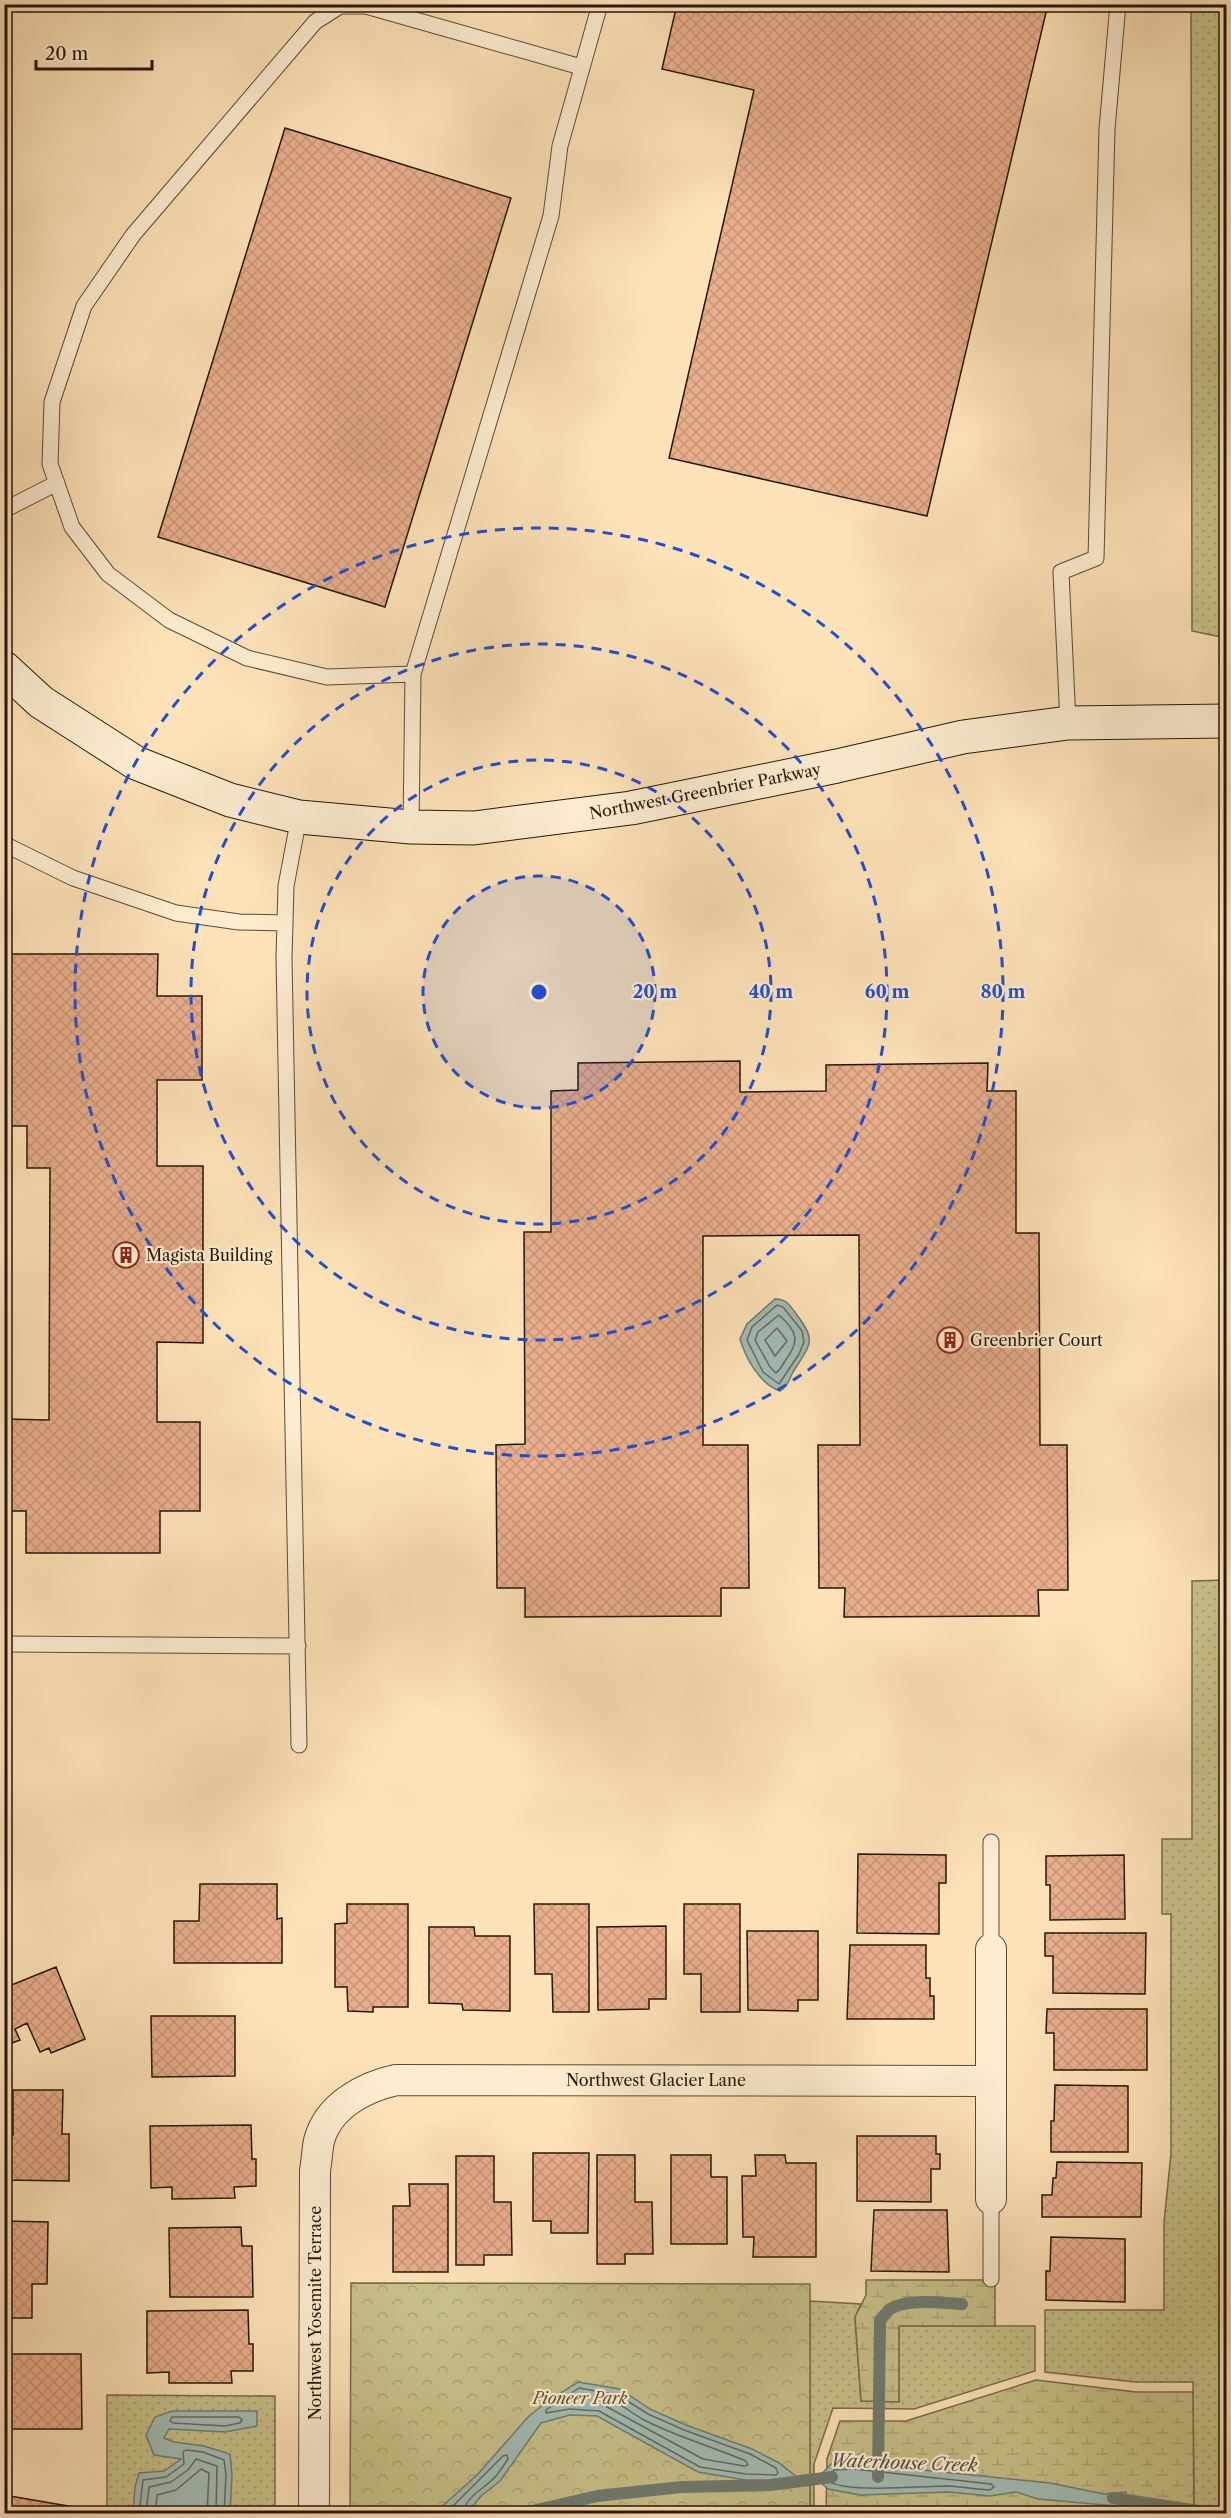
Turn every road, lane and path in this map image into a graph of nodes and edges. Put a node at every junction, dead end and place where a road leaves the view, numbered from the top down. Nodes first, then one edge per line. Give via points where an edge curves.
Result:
1 (600, 4) edge
2 (1118, 4) edge
3 (581, 67) junction
4 (57, 483) junction
5 (4, 510) edge
6 (4, 668) edge
7 (413, 674) junction
8 (1227, 721) edge
9 (1068, 723) junction
10 (299, 817) junction
11 (411, 827) junction
12 (4, 844) edge
13 (285, 923) junction
14 (4, 1644) edge
15 (298, 1646) junction
16 (299, 1745) dead end
17 (991, 1842) dead end
18 (991, 1949) joint
19 (991, 2081) junction
20 (332, 2115) joint
21 (991, 2199) joint
22 (991, 2279) dead end
23 (314, 2514) edge

1 - 3 lane
2 - 9 lane via 1107,129 1096,558 1061,572
3 - 4 lane via 366,6 340,6 315,22 133,235 84,306 52,402 50,464
3 - 7 lane via 560,146 551,216
4 - 5 lane
4 - 7 lane via 72,527 108,574 169,620 247,657 327,677
6 - 10 street, Northwest Greenbrier Parkway via 41,702 136,763 230,800
7 - 11 lane
8 - 9 street, Northwest Greenbrier Parkway
9 - 11 street, Northwest Greenbrier Parkway via 963,737 631,808 474,828
10 - 11 street, Northwest Greenbrier Parkway
10 - 13 lane via 286,886
12 - 13 lane via 73,879 176,913
13 - 15 lane
14 - 15 lane
15 - 16 lane
17 - 18 lane
18 - 19 street
19 - 20 street, Northwest Glacier Lane via 396,2080 355,2095
19 - 21 street
20 - 23 street, Northwest Yosemite Terrace via 319,2140 315,2170
21 - 22 lane

